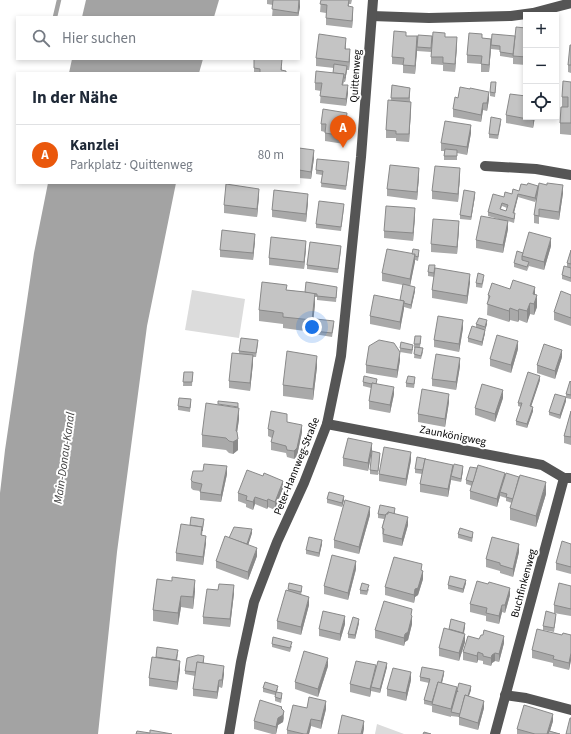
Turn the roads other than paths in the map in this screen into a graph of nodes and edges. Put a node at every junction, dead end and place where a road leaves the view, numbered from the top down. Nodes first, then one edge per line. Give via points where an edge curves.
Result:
1 (373, 0) edge
2 (571, 3) edge
3 (372, 16) junction
4 (361, 153) joint
5 (485, 166) dead end
6 (571, 174) edge
7 (327, 424) junction
8 (568, 478) edge
9 (505, 695) junction
10 (571, 710) edge
11 (229, 734) edge
12 (494, 734) edge

1 - 3 street, Quittenweg
2 - 3 street via 510,16
3 - 4 street, Quittenweg
4 - 7 street, Peter-Hannweg-Straße via 341,356
5 - 6 street
7 - 8 street, Zaunkönigweg via 542,465
7 - 11 street, Peter-Hannweg-Straße via 254,602
8 - 9 street, Buchfinkenweg
9 - 10 street
9 - 12 street, Buchfinkenweg

